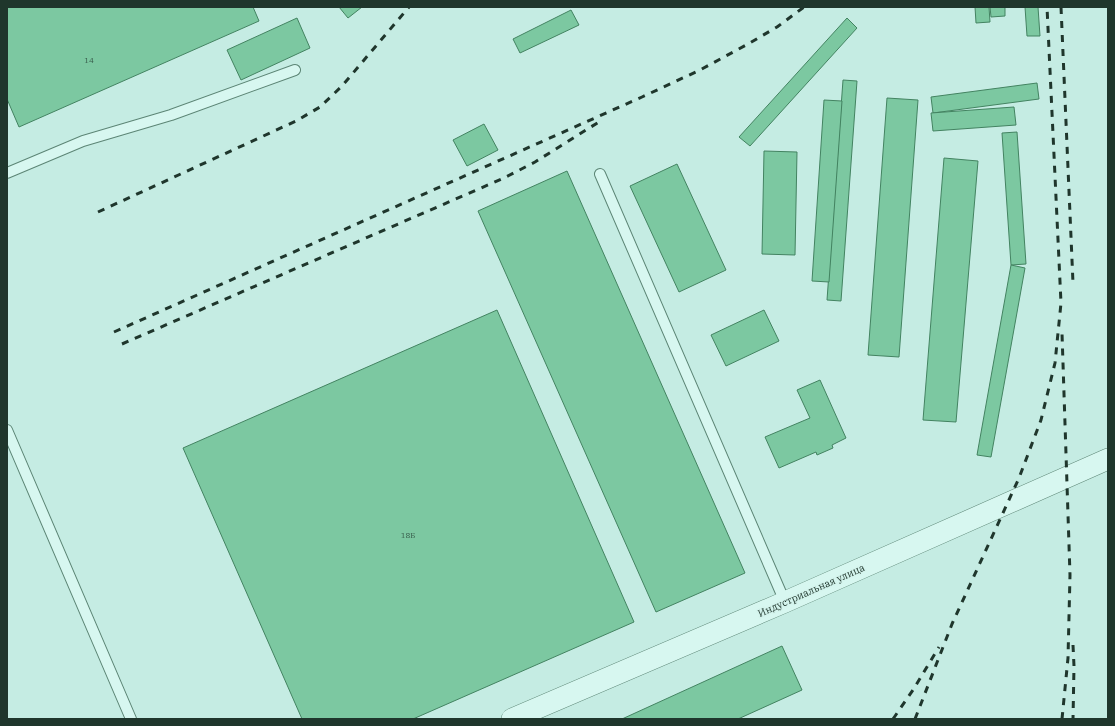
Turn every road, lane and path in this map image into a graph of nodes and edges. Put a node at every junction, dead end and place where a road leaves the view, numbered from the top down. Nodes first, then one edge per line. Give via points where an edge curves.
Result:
1 (295, 70) dead end
2 (7, 174) edge
3 (600, 174) dead end
4 (7, 430) edge
5 (1108, 459) edge
6 (785, 602) junction
7 (131, 719) edge
8 (512, 719) edge

1 - 2 lane via 171,115 84,141
3 - 6 lane
4 - 7 lane
5 - 6 street, Индустриальная улица
6 - 8 street, Индустриальная улица

